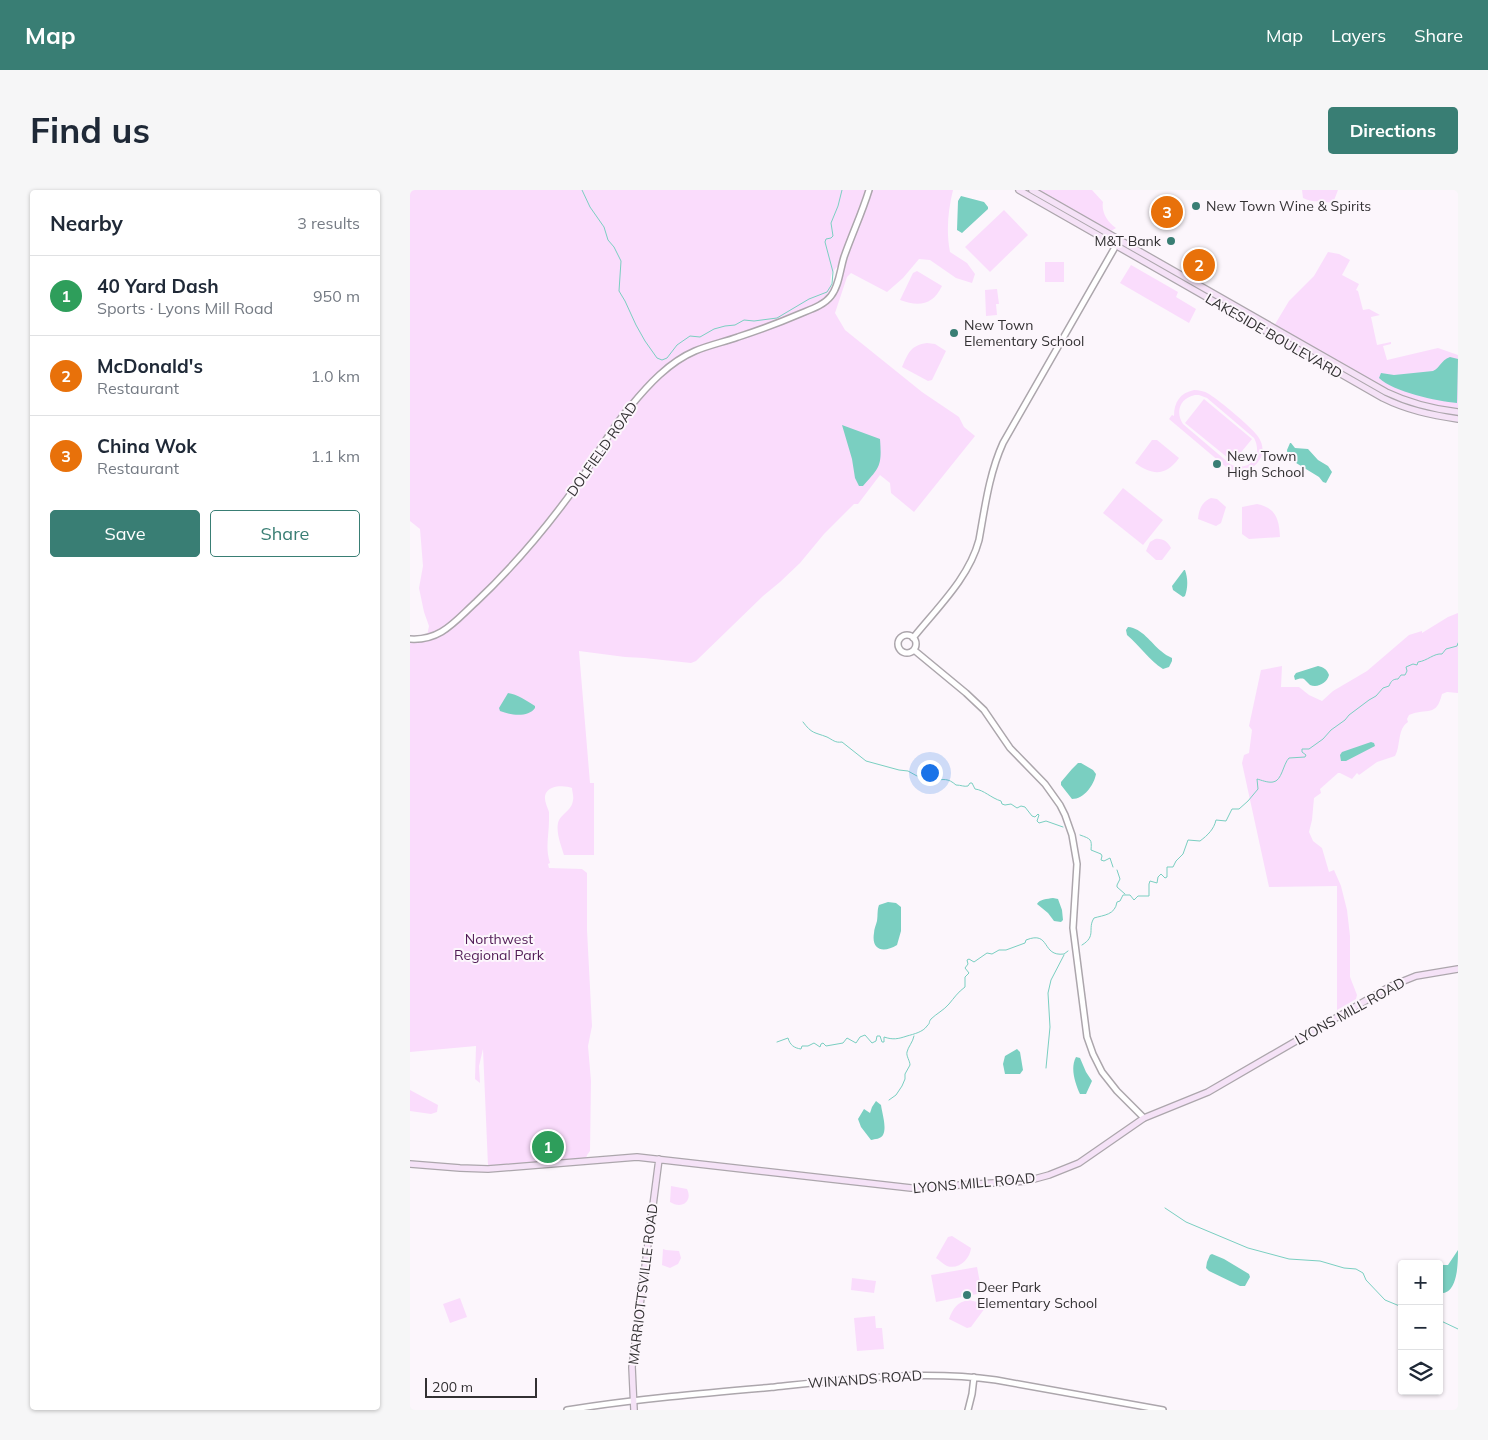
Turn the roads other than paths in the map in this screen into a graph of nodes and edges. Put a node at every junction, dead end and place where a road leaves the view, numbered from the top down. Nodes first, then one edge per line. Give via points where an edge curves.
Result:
1 (869, 190) edge
2 (1019, 190) edge
3 (1032, 190) edge
4 (1117, 242) junction
5 (1458, 412) edge
6 (1458, 419) edge
7 (913, 638) junction
8 (410, 639) edge
9 (914, 650) junction
10 (1458, 970) edge
11 (1144, 1118) junction
12 (659, 1159) junction
13 (410, 1164) edge
14 (974, 1377) junction
15 (633, 1401) junction
16 (567, 1410) edge
17 (634, 1410) edge
18 (968, 1410) edge
19 (1163, 1410) edge

1 - 8 street, DOLFIELD ROAD via 834,292 826,301 760,330 694,351 666,370 629,408 554,516 500,579 441,634
2 - 4 main road, LAKESIDE BOULEVARD
3 - 4 main road, LAKESIDE BOULEVARD
4 - 5 main road, LAKESIDE BOULEVARD via 1386,392 1426,407
4 - 6 main road, LAKESIDE BOULEVARD via 1396,404 1425,414
4 - 7 street via 997,455 980,540 970,566
7 - 9 street
7 - 9 street via 904,636 898,645 904,653
9 - 11 street via 984,710 1010,748 1060,804 1072,836 1077,864 1073,928 1087,1037 1097,1064 1106,1077
10 - 11 main road, LYONS MILL ROAD via 1416,976 1391,986 1208,1092
11 - 12 main road, LYONS MILL ROAD via 1070,1168 1016,1182 911,1188
12 - 13 main road, LYONS MILL ROAD via 628,1157 488,1168
12 - 15 main road, MARRIOTTSVILLE ROAD via 632,1367
14 - 15 street, WINANDS ROAD via 872,1377
14 - 18 street
14 - 19 street, WINANDS ROAD
15 - 16 street, WINANDS ROAD
15 - 17 main road, MARRIOTTSVILLE ROAD

